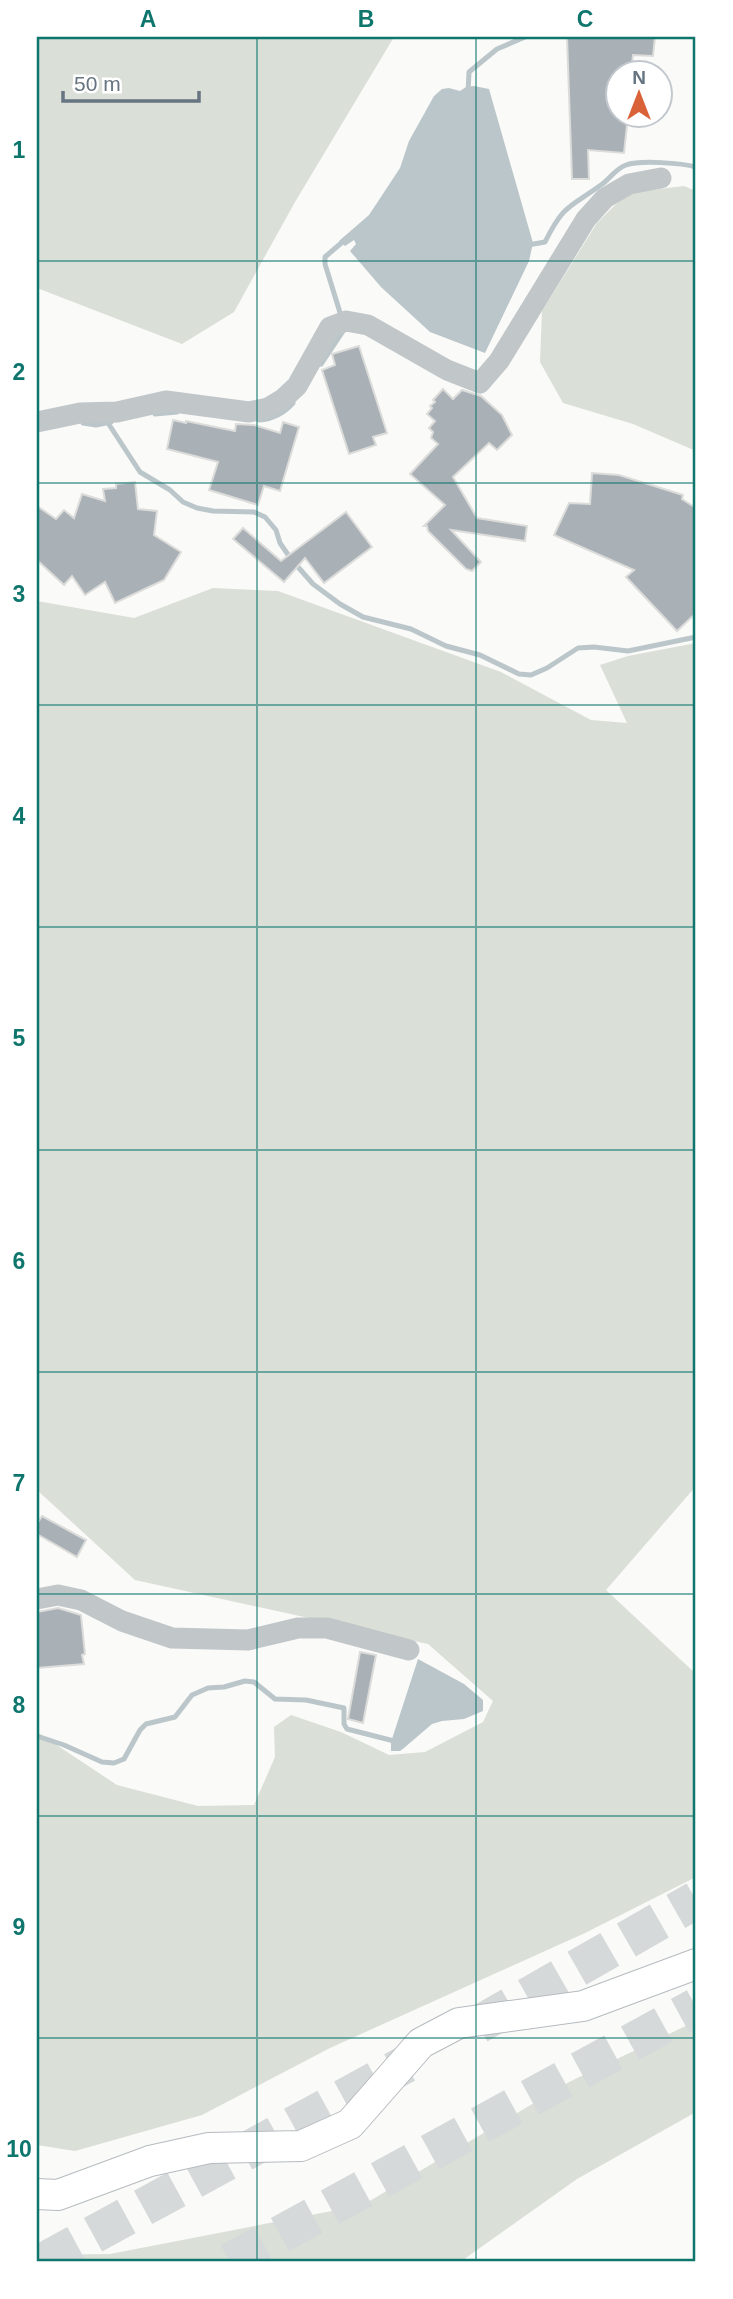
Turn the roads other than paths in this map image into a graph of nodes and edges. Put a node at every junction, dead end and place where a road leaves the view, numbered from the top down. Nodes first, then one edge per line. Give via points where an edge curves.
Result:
1 (661, 178) dead end
2 (37, 422) edge
3 (37, 1600) edge
4 (409, 1650) dead end
5 (696, 1964) edge
6 (37, 2194) edge

1 - 2 street via 629,184 592,212 499,361 480,383 447,370 368,325 341,323 330,327 297,386 268,408 249,412 166,401
3 - 4 street via 58,1595 81,1600 122,1621 172,1638 248,1640 298,1628 327,1628
5 - 6 street via 583,2006 459,2023 421,2043 350,2124 301,2146 209,2148 150,2161 58,2195

